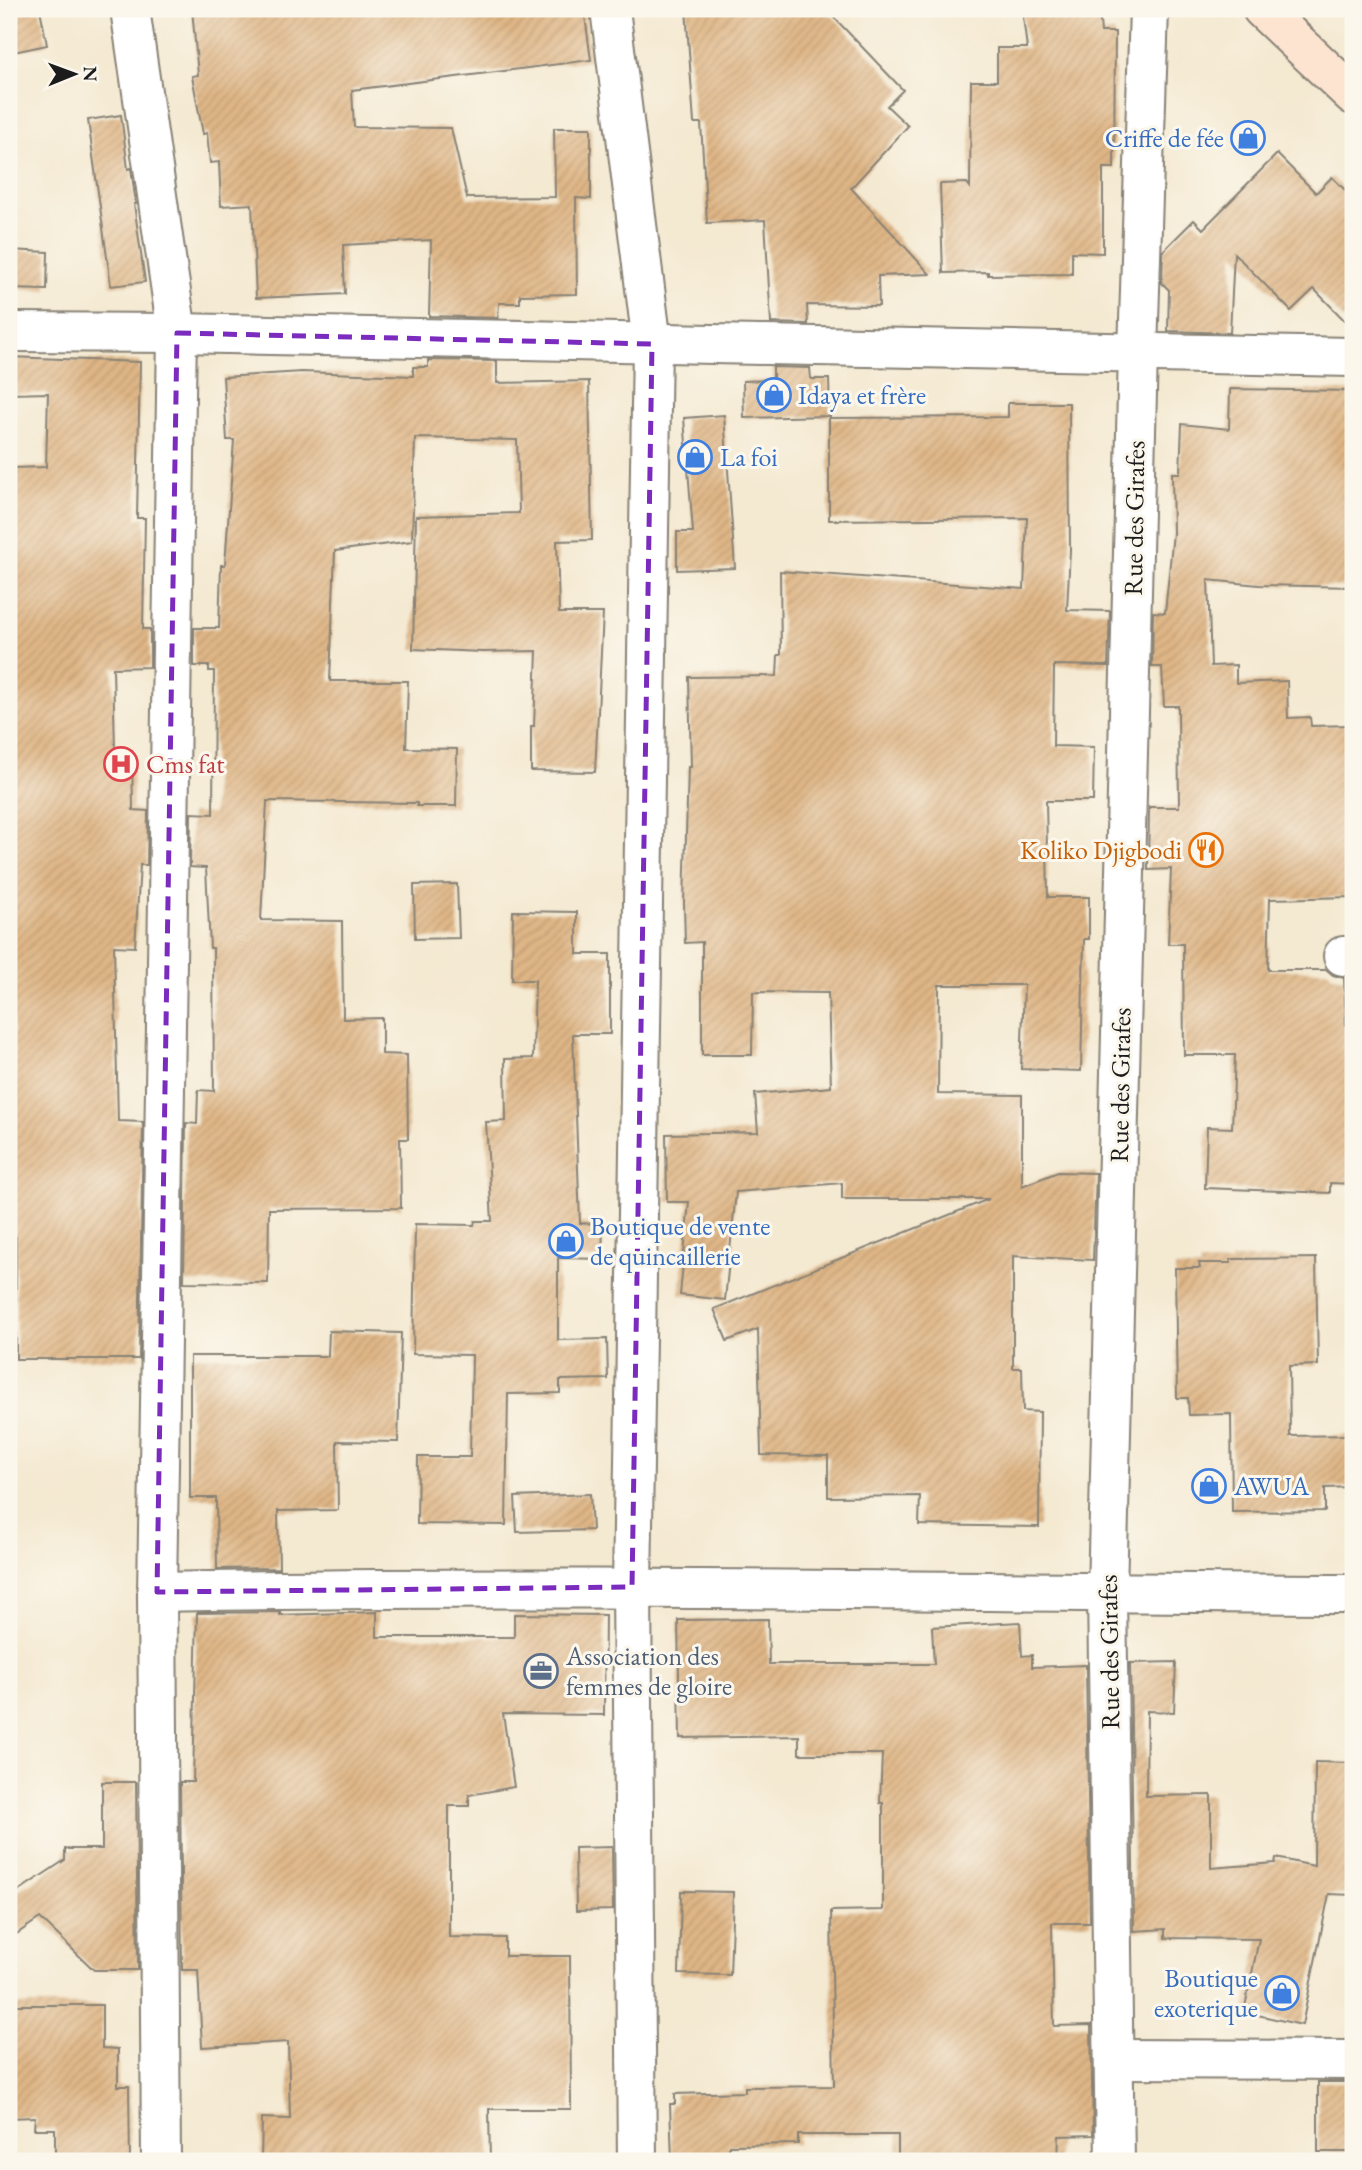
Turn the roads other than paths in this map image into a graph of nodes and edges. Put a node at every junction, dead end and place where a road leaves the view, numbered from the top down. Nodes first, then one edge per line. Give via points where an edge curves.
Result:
1 (130, 9) edge
2 (610, 9) edge
3 (1149, 9) edge
4 (1262, 9) edge
5 (1353, 94) edge
6 (9, 332) edge
7 (177, 333) junction
8 (653, 344) junction
9 (1138, 352) junction
10 (1353, 357) edge
11 (632, 1587) junction
12 (157, 1592) junction
13 (1107, 1593) junction
14 (1353, 1594) edge
15 (1115, 2059) junction
16 (1353, 2060) edge
17 (161, 2161) edge
18 (636, 2161) edge
19 (1115, 2161) edge

1 - 7 street
2 - 8 street
3 - 9 street, Rue des Girafes
4 - 5 main road
6 - 7 street
7 - 8 street
7 - 12 street
8 - 9 street
8 - 11 street
9 - 10 street
9 - 13 street, Rue des Girafes
11 - 12 street
11 - 13 street
11 - 18 street
12 - 17 street
13 - 14 street
13 - 15 street, Rue des Girafes
15 - 16 street
15 - 19 street, Rue des Girafes

